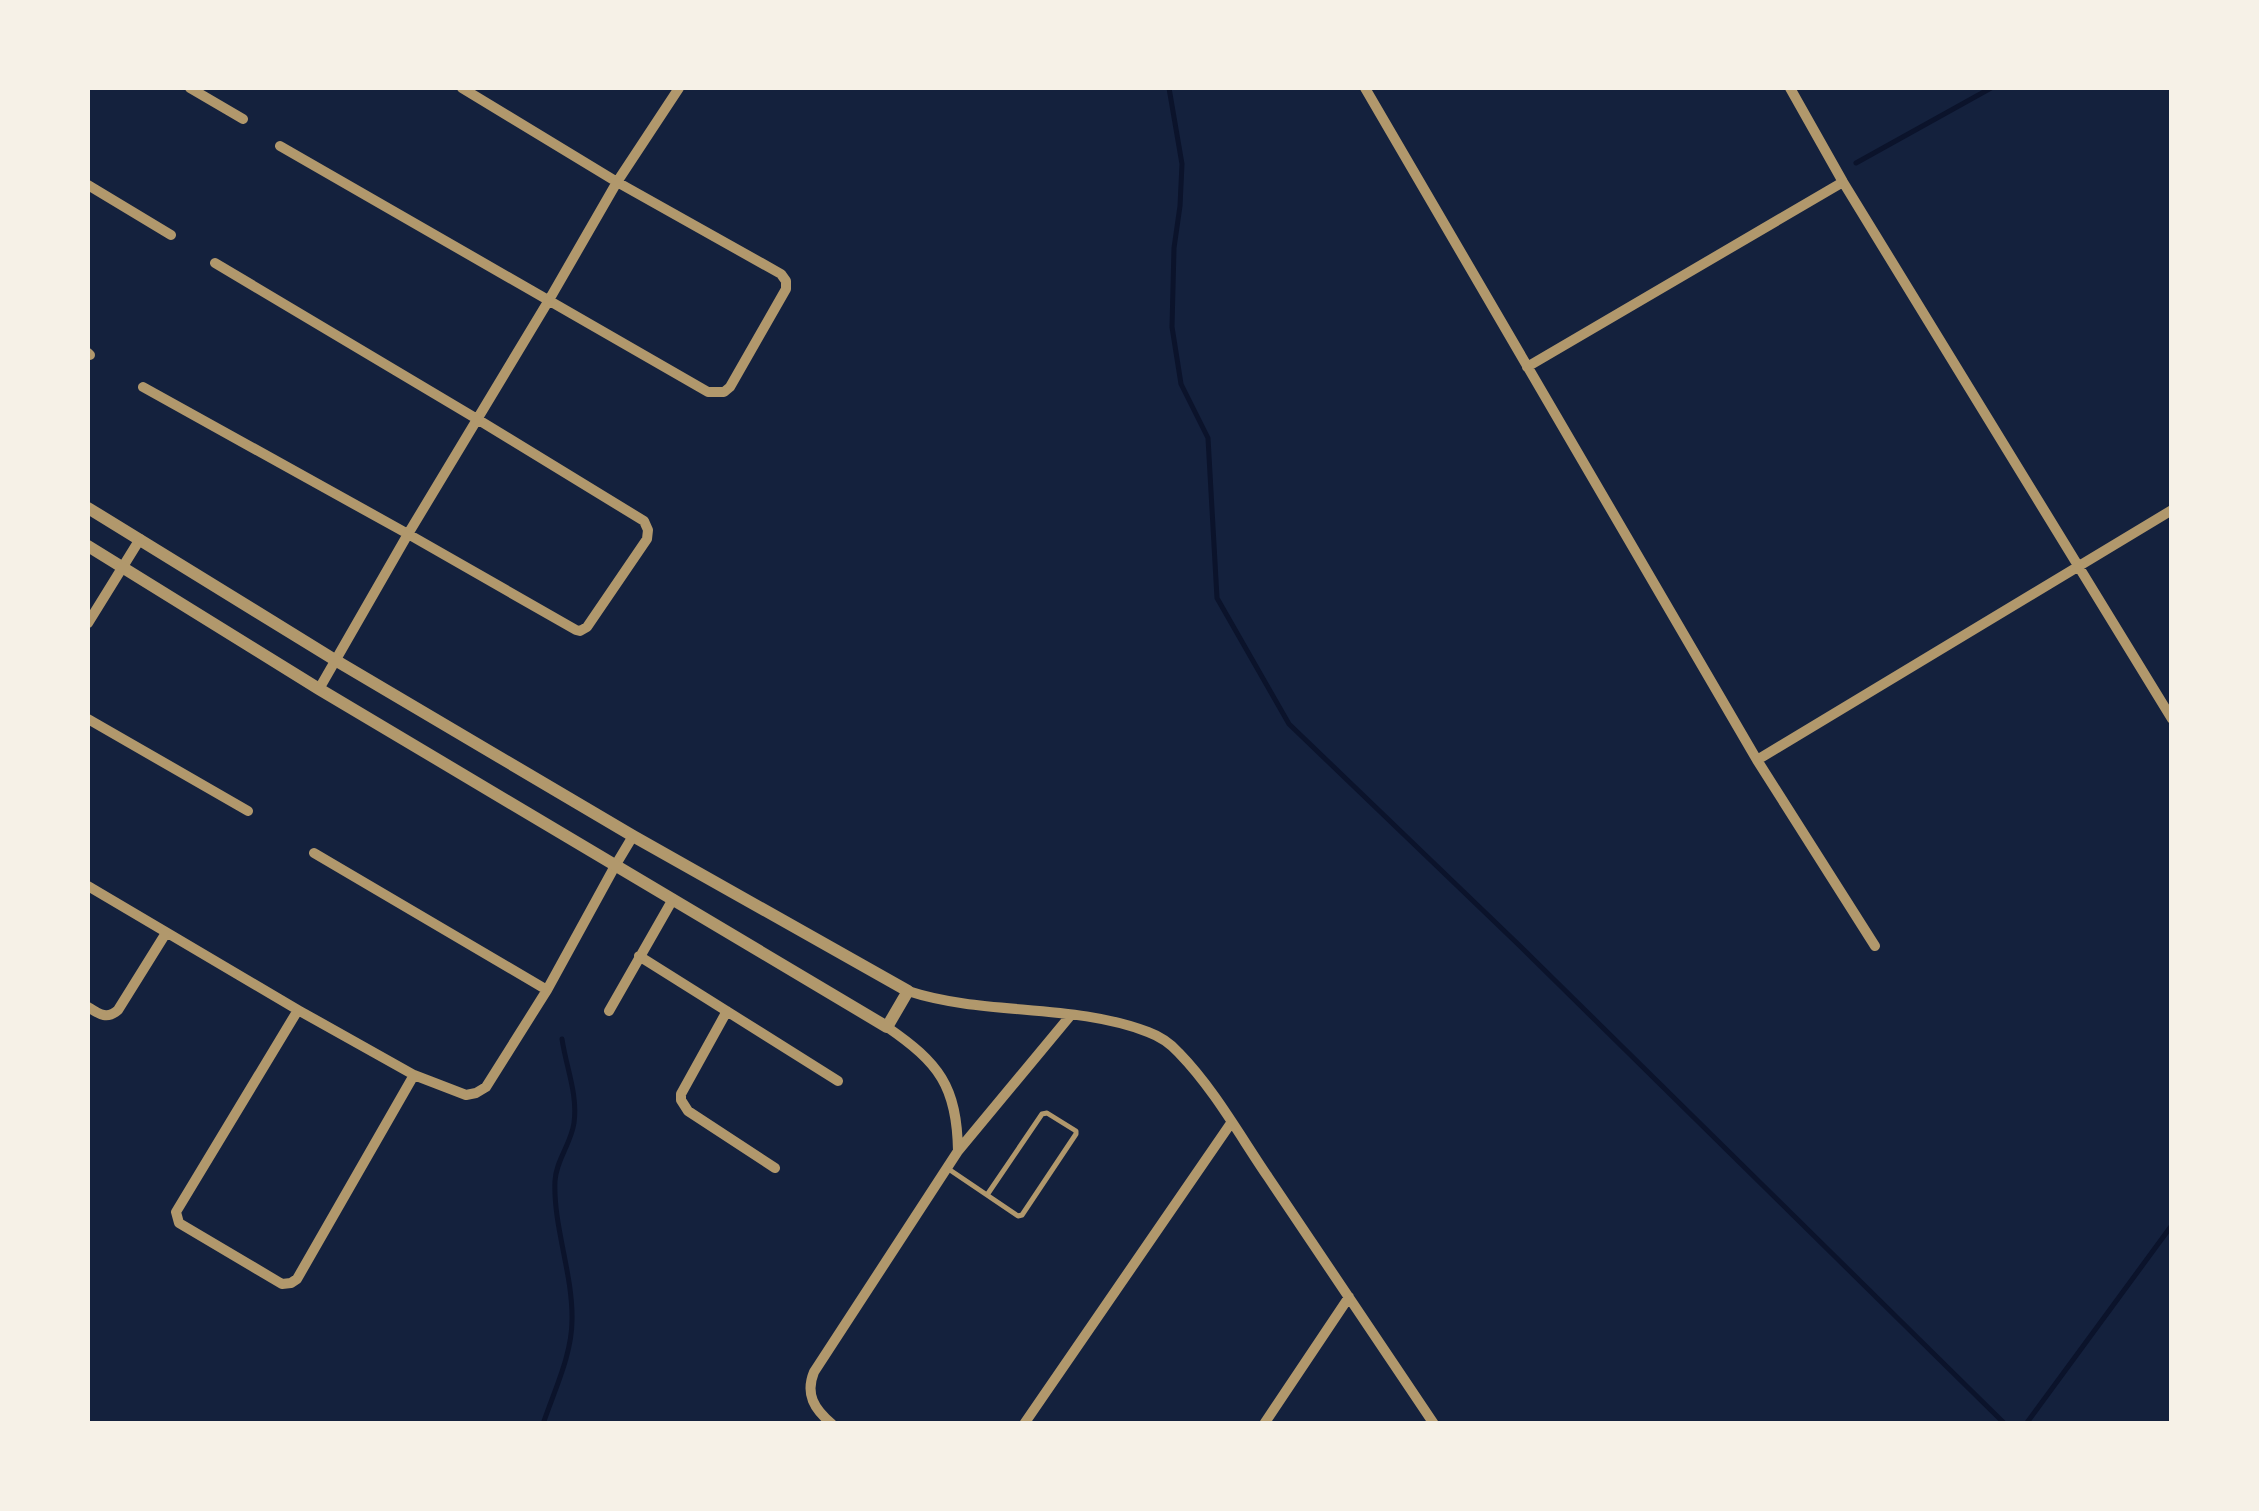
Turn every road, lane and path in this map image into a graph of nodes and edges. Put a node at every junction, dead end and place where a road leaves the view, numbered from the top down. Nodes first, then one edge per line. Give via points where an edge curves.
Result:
1 (190, 88) edge
2 (462, 88) edge
3 (679, 88) edge
4 (1365, 88) edge
5 (1790, 88) edge
6 (243, 119) dead end
7 (280, 146) dead end
8 (617, 182) junction
9 (1843, 182) junction
10 (88, 186) edge
11 (171, 234) dead end
12 (215, 263) dead end
13 (549, 300) junction
14 (1526, 367) junction
15 (144, 388) dead end
16 (478, 419) junction
17 (88, 508) edge
18 (2172, 510) edge
19 (408, 534) junction
20 (140, 539) junction
21 (88, 546) edge
22 (122, 566) junction
23 (2078, 566) junction
24 (88, 623) edge
25 (336, 660) junction
26 (319, 690) junction
27 (88, 719) edge
28 (2172, 719) edge
29 (1756, 760) junction
30 (248, 811) dead end
31 (633, 836) junction
32 (314, 853) dead end
33 (614, 866) junction
34 (88, 886) edge
35 (672, 899) junction
36 (166, 933) junction
37 (1874, 946) dead end
38 (639, 956) junction
39 (547, 990) junction
40 (908, 992) junction
41 (88, 1007) edge
42 (298, 1010) junction
43 (609, 1012) dead end
44 (727, 1012) junction
45 (1070, 1016) junction
46 (887, 1028) junction
47 (414, 1075) junction
48 (838, 1081) dead end
49 (1231, 1123) junction
50 (958, 1151) junction
51 (775, 1168) dead end
52 (947, 1168) junction
53 (987, 1195) junction
54 (1349, 1297) junction
55 (832, 1424) edge
56 (1024, 1424) edge
57 (1264, 1424) edge
58 (1434, 1424) edge

1 - 6 street
2 - 8 street
3 - 8 street
4 - 14 street
5 - 9 street
7 - 13 street
8 - 13 street
8 - 13 street via 786,281 730,387 708,392
9 - 14 street
9 - 23 street
10 - 11 street
12 - 16 street
13 - 16 street
14 - 29 street
15 - 19 street
16 - 19 street
16 - 19 street via 644,522 647,539 580,631
17 - 20 street
18 - 23 street
19 - 25 street
20 - 22 street
20 - 25 street
21 - 22 street
22 - 24 street
22 - 26 street
23 - 28 street
23 - 29 street
25 - 26 street
25 - 31 street
26 - 33 street
27 - 30 street
29 - 37 street
31 - 33 street
31 - 40 street
32 - 39 street
33 - 35 street
33 - 39 street
34 - 36 street
35 - 38 street
35 - 46 street
36 - 41 street via 118,1010 103,1016
36 - 42 street
38 - 43 street
38 - 44 street
39 - 47 street via 476,1093
40 - 45 street
40 - 46 street
42 - 47 street
42 - 47 street via 176,1212 180,1222 282,1284 297,1279
44 - 48 street
44 - 51 street via 681,1100
45 - 49 street via 1128,1025 1176,1049
45 - 50 street
46 - 50 street via 934,1066 950,1094
49 - 54 street
49 - 56 street
50 - 52 street
52 - 53 lane
52 - 55 street via 810,1380 811,1400
53 - 53 lane via 1022,1215 1076,1130 1042,1114
54 - 57 street
54 - 58 street

